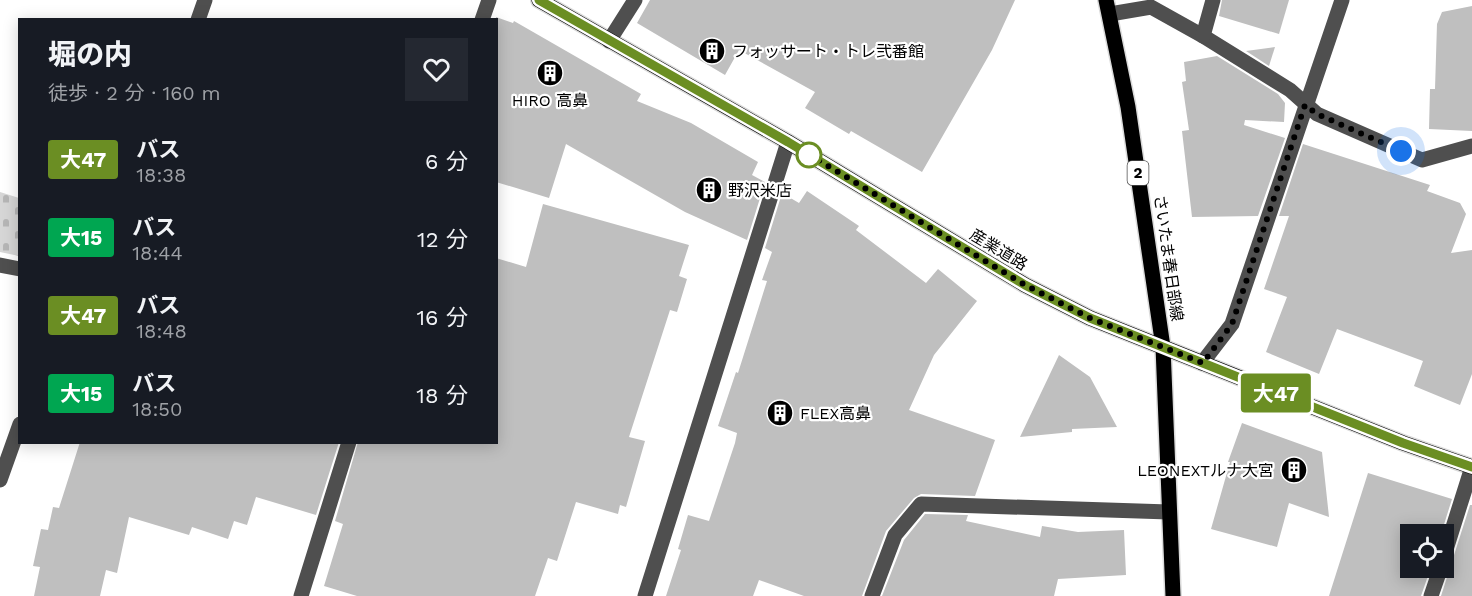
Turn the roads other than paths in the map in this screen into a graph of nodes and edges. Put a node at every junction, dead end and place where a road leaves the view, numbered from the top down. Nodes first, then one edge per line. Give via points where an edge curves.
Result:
1 (205, 0) edge
2 (489, 0) edge
3 (539, 0) edge
4 (635, 0) edge
5 (1213, 0) edge
6 (1342, 0) edge
7 (1108, 7) edge
8 (199, 18) edge
9 (484, 18) edge
10 (1203, 36) junction
11 (609, 41) junction
12 (1305, 105) junction
13 (788, 142) junction
14 (1472, 146) edge
15 (0, 265) edge
16 (18, 269) edge
17 (1163, 347) junction
18 (1203, 363) junction
19 (18, 430) edge
20 (348, 444) edge
21 (1472, 467) edge
22 (0, 480) edge
23 (1169, 512) junction
24 (1454, 524) edge
25 (1437, 578) edge
26 (301, 596) edge
27 (645, 596) edge
28 (872, 596) edge
29 (1173, 596) edge
30 (1431, 596) edge

1 - 8 street
2 - 9 street
3 - 11 main road, 産業道路
4 - 11 street
5 - 10 street
6 - 12 street
7 - 10 street via 1151,7
7 - 17 main road, さいたま春日部線 / 2 via 1128,107
10 - 12 street via 1290,90
11 - 13 main road, 産業道路
12 - 14 street via 1317,114 1422,160
12 - 18 street via 1232,324
13 - 17 main road, 産業道路 via 1025,285 1090,318
13 - 27 street
15 - 16 street
17 - 18 main road, 産業道路
17 - 23 main road, さいたま春日部線 / 2
18 - 21 main road, 産業道路
19 - 22 street
20 - 26 street
21 - 24 street
23 - 28 street via 921,504 895,535
23 - 29 main road, さいたま春日部線 / 2
25 - 30 street

